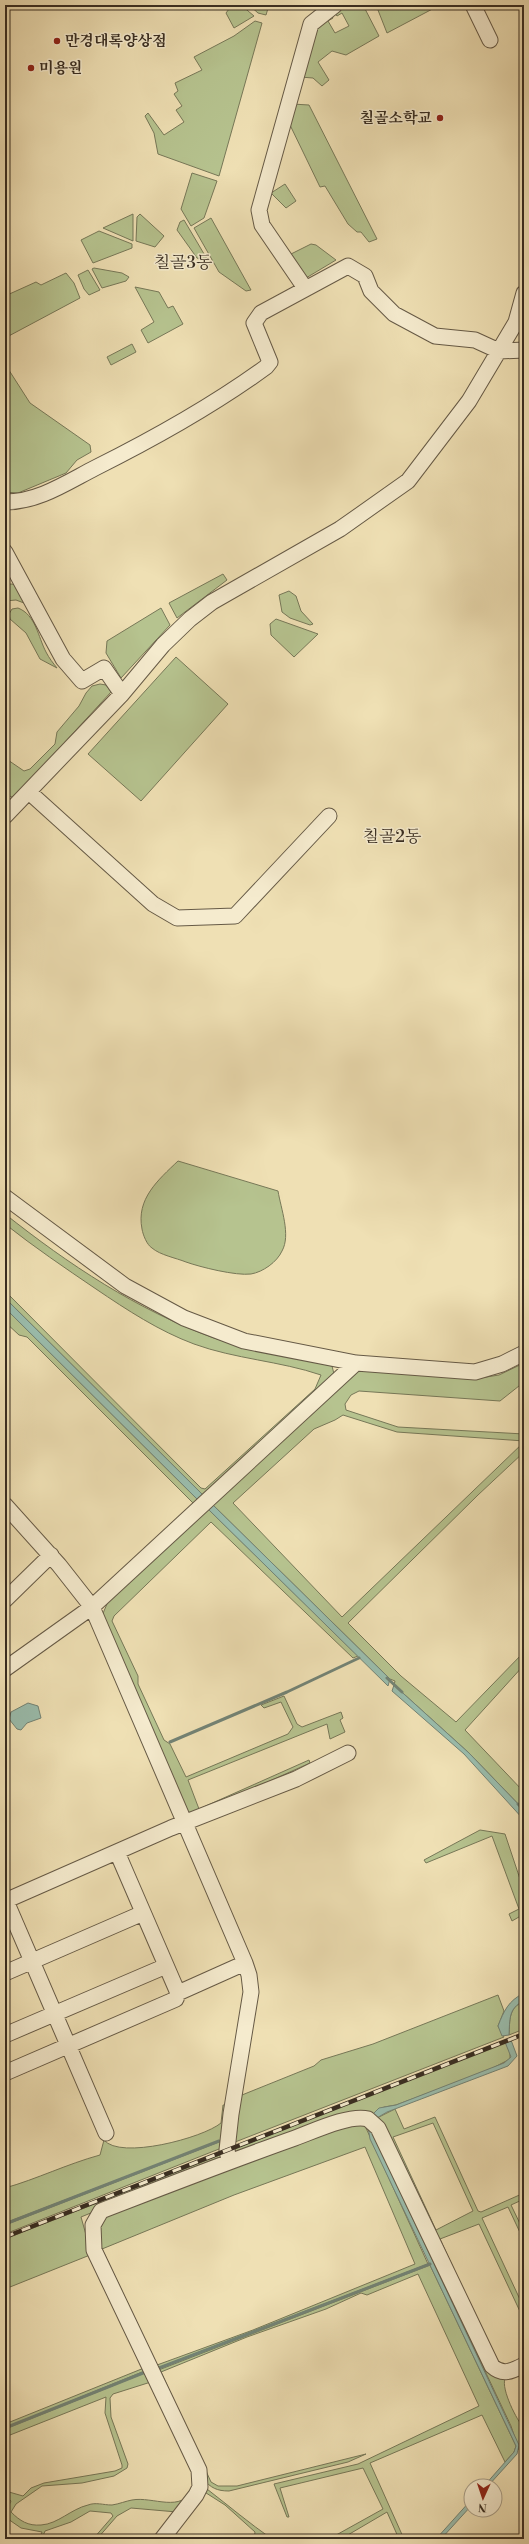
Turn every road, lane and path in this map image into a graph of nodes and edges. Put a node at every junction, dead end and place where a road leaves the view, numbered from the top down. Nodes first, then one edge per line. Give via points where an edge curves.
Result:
1 (335, 5) edge
2 (473, 5) edge
3 (490, 40) dead end
4 (305, 288) junction
5 (524, 293) edge
6 (524, 350) edge
7 (499, 351) junction
8 (5, 502) edge
9 (5, 552) edge
10 (122, 694) junction
11 (29, 792) junction
12 (5, 816) edge
13 (329, 816) dead end
14 (5, 1197) edge
15 (524, 1353) edge
16 (356, 1364) junction
17 (5, 1505) edge
18 (51, 1556) junction
19 (5, 1600) edge
20 (92, 1607) junction
21 (5, 1669) edge
22 (348, 1753) dead end
23 (185, 1823) junction
24 (117, 1852) junction
25 (5, 1901) edge
26 (143, 1913) junction
27 (32, 1962) junction
28 (245, 1963) junction
29 (166, 1966) junction
30 (5, 1974) edge
31 (178, 1993) junction
32 (54, 2014) junction
33 (5, 2035) edge
34 (68, 2045) junction
35 (5, 2073) edge
36 (106, 2133) dead end
37 (229, 2161) junction
38 (524, 2366) edge
39 (162, 2539) edge

1 - 4 street via 311,24 259,210 262,225
2 - 3 street
4 - 7 street via 348,266 365,276 371,291 394,314 435,336 475,340
4 - 8 street via 261,313 254,323 270,362 225,397 163,434 44,494 20,502
5 - 7 street via 516,322
6 - 7 street
7 - 10 street via 470,401 408,481 340,529 206,607 163,645
9 - 10 street via 63,659 82,681 104,668
10 - 11 street
11 - 12 street
11 - 13 street via 153,904 177,918 235,916
14 - 16 street via 125,1286 184,1318 244,1341
15 - 16 street via 502,1364 475,1372
16 - 20 street
17 - 18 street
18 - 19 street
18 - 20 street
20 - 21 street
20 - 23 street
22 - 23 street via 296,1779
23 - 24 street
23 - 28 street
24 - 25 street
24 - 26 street
25 - 27 street
26 - 27 street
26 - 29 street
27 - 30 street
27 - 32 street
28 - 31 street
28 - 37 street via 251,1992 231,2114 227,2150
29 - 31 street
29 - 32 street
31 - 34 street via 176,1999
32 - 33 street
32 - 34 street
34 - 35 street
34 - 36 street
37 - 38 street via 352,2118 368,2118 378,2128 492,2366 498,2371 508,2372
37 - 39 street via 101,2211 93,2225 94,2250 199,2470 200,2487 196,2495

